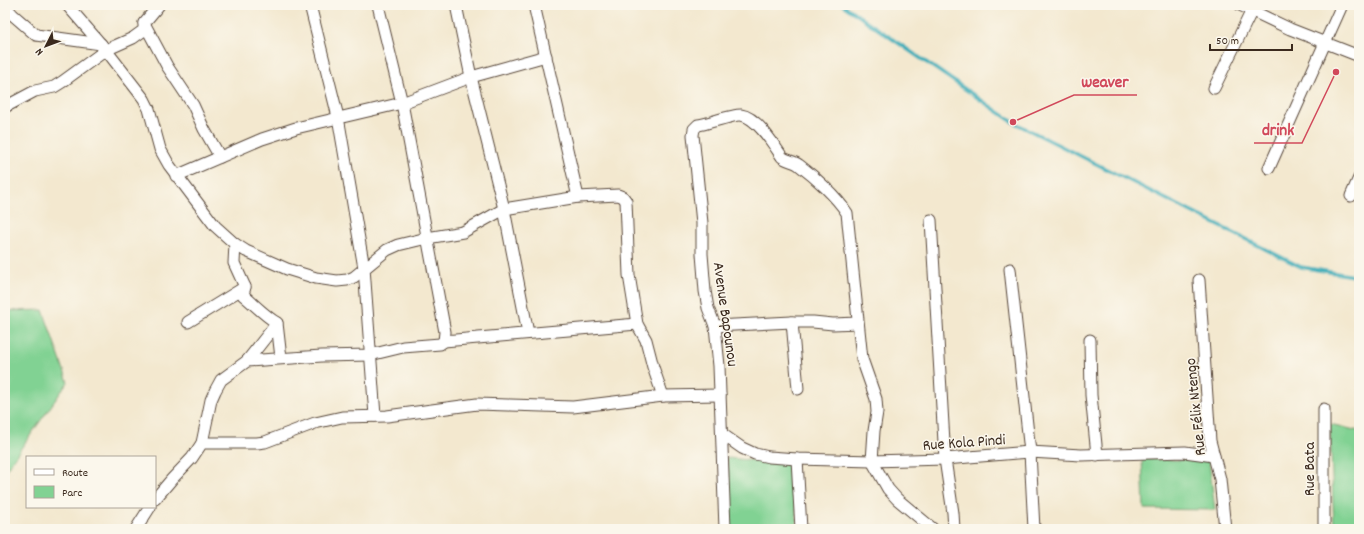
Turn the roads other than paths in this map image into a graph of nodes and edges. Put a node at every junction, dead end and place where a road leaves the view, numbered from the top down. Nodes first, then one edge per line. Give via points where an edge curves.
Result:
1 (67, 5) edge
2 (159, 5) edge
3 (310, 5) edge
4 (378, 5) edge
5 (456, 5) edge
6 (534, 5) edge
7 (1240, 5) edge
8 (1342, 5) edge
9 (5, 6) edge
10 (1253, 8) edge
11 (144, 23) junction
12 (1325, 43) junction
13 (104, 47) junction
14 (546, 56) junction
15 (1359, 56) edge
16 (470, 76) junction
17 (1214, 88) dead end
18 (402, 103) junction
19 (5, 107) edge
20 (338, 117) junction
21 (220, 157) junction
22 (1269, 168) dead end
23 (176, 176) junction
24 (1359, 178) edge
25 (1351, 196) dead end
26 (578, 197) junction
27 (504, 209) junction
28 (931, 220) dead end
29 (427, 238) junction
30 (235, 244) junction
31 (364, 268) junction
32 (1010, 268) dead end
33 (1199, 280) dead end
34 (245, 287) junction
35 (188, 322) dead end
36 (792, 322) junction
37 (278, 323) junction
38 (858, 323) junction
39 (637, 324) junction
40 (715, 326) junction
41 (528, 333) junction
42 (1090, 340) dead end
43 (444, 341) junction
44 (370, 355) junction
45 (281, 358) junction
46 (246, 361) junction
47 (798, 389) dead end
48 (720, 395) junction
49 (663, 396) junction
50 (1324, 409) dead end
51 (375, 416) junction
52 (722, 434) junction
53 (202, 443) junction
54 (1030, 452) junction
55 (1097, 455) junction
56 (1214, 456) junction
57 (797, 459) junction
58 (945, 459) junction
59 (872, 462) junction
60 (156, 498) edge
61 (149, 508) edge
62 (136, 529) edge
63 (725, 529) edge
64 (801, 529) edge
65 (934, 529) edge
66 (954, 529) edge
67 (1034, 529) edge
68 (1225, 529) edge
69 (1324, 529) edge

1 - 13 street
2 - 11 street
3 - 20 street
4 - 18 street
5 - 16 street
6 - 14 street
7 - 10 street
8 - 12 street
9 - 13 street via 36,35
10 - 12 street via 1290,29
10 - 17 street
11 - 13 street via 144,30 133,38
11 - 21 street via 167,66 193,105
12 - 15 street
12 - 22 street
13 - 19 street via 62,82 36,91
13 - 23 street via 144,99 160,149
14 - 16 street
14 - 26 street
16 - 18 street
16 - 27 street
18 - 20 street
18 - 29 street
20 - 21 street via 262,139
20 - 31 street
21 - 23 street
23 - 30 street via 215,226
24 - 25 street
26 - 27 street
26 - 39 street via 618,195 626,201 629,275
27 - 29 street via 463,232
27 - 41 street
28 - 58 street
29 - 31 street via 387,250
29 - 43 street via 445,332
30 - 31 street via 287,269 316,278 347,280
30 - 34 street via 234,263
31 - 44 street
32 - 54 street
33 - 56 street, Rue Félix Ntengo via 1210,441
34 - 35 street
34 - 37 street via 242,296
36 - 38 street
36 - 40 street
36 - 47 street
37 - 45 street
37 - 46 street
38 - 40 street, Avenue Bapounou via 847,213 840,202 797,164 782,157 762,130 741,115 698,125 693,135 702,223 705,291
38 - 59 street via 862,359 876,400
39 - 41 street
39 - 49 street via 646,340
40 - 48 street, Avenue Bapounou via 720,366
41 - 43 street
42 - 55 street via 1091,395
43 - 44 street via 440,344 403,347
44 - 45 street
44 - 51 street
45 - 46 street
46 - 53 street via 221,380 215,391
48 - 49 street
48 - 52 street, Avenue Bapounou
49 - 51 street via 573,407 478,404
50 - 69 street, Rue Bata
51 - 53 street via 342,417 315,423 256,444
52 - 57 street, Rue Kola Pindi via 755,454
52 - 63 street, Avenue Bapounou
53 - 60 street
54 - 55 street, Rue Kola Pindi
54 - 58 street, Rue Kola Pindi
54 - 67 street
55 - 56 street, Rue Kola Pindi via 1186,452
56 - 68 street, Rue Félix Ntengo via 1220,479
57 - 59 street, Rue Kola Pindi
57 - 64 street
58 - 59 street, Rue Kola Pindi
58 - 66 street
59 - 65 street via 888,489
61 - 62 street

